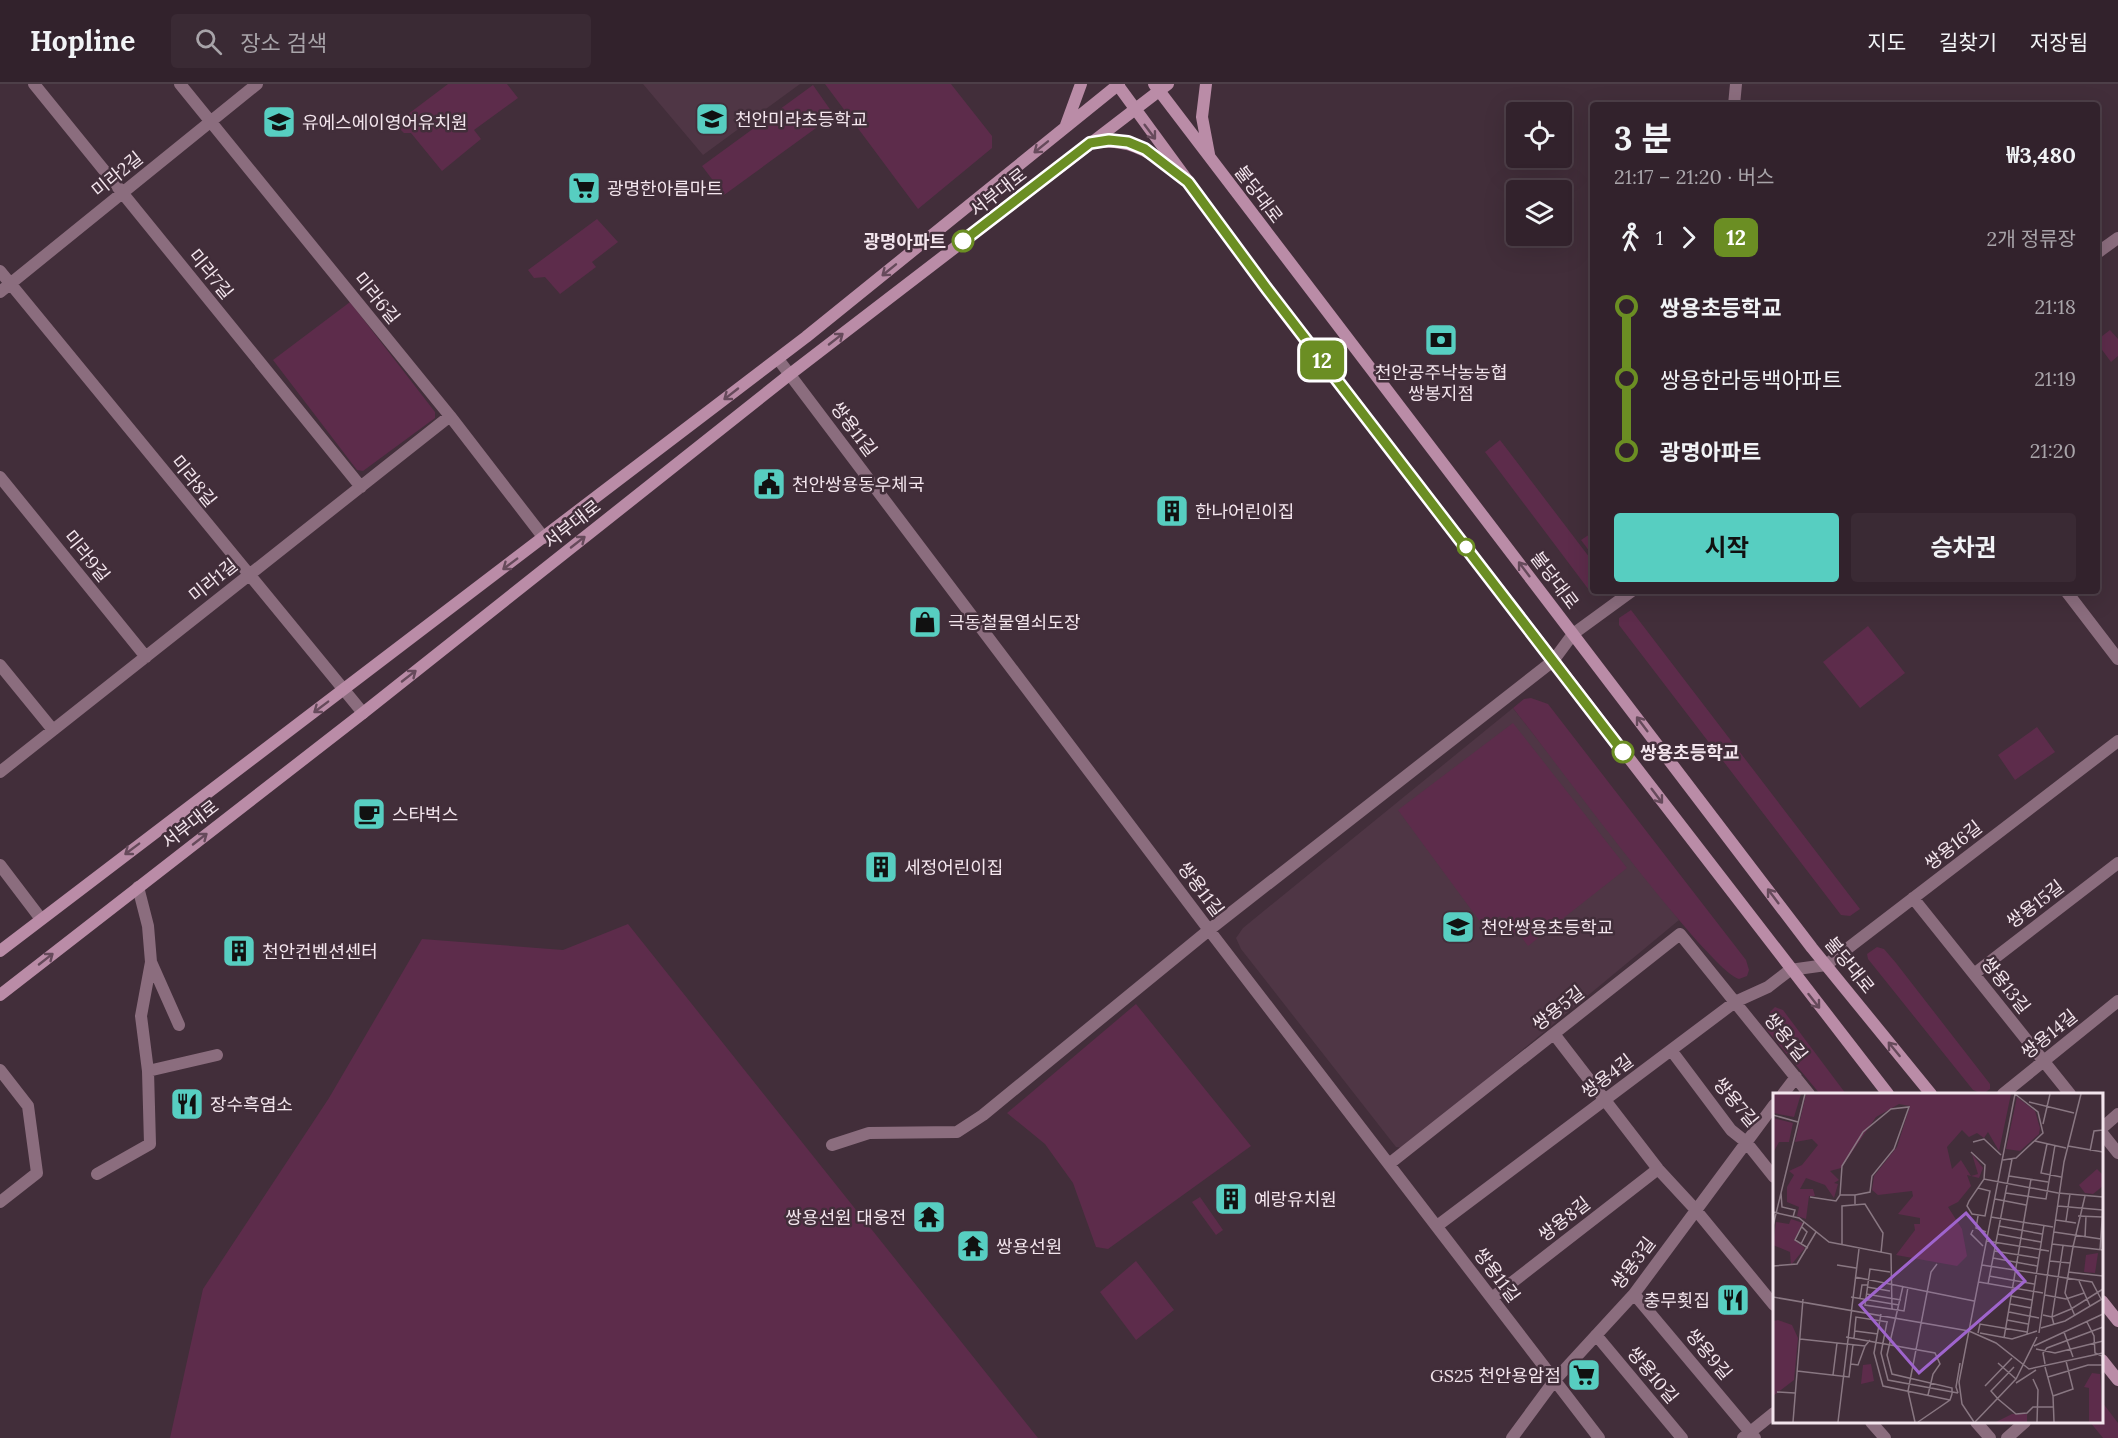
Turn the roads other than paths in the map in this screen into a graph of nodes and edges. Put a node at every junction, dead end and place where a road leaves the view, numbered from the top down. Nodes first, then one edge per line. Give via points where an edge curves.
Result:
1 (34, 84) edge
2 (180, 84) edge
3 (257, 84) edge
4 (1082, 84) edge
5 (1118, 84) edge
6 (1206, 84) edge
7 (1736, 84) edge
8 (1160, 86) edge
9 (1734, 102) edge
10 (1134, 110) junction
11 (210, 121) junction
12 (1065, 127) junction
13 (1090, 143) junction
14 (1210, 159) junction
15 (1188, 182) junction
16 (122, 193) junction
17 (2118, 238) edge
18 (2100, 251) edge
19 (0, 271) edge
20 (5, 287) edge
21 (778, 358) junction
22 (789, 375) junction
23 (450, 416) junction
24 (0, 477) edge
25 (361, 487) junction
26 (544, 538) junction
27 (247, 575) junction
28 (1628, 594) edge
29 (2068, 594) edge
30 (1574, 634) junction
31 (147, 657) junction
32 (2118, 659) edge
33 (1553, 661) junction
34 (0, 665) edge
35 (344, 689) junction
36 (363, 713) junction
37 (53, 730) junction
38 (2118, 741) edge
39 (0, 772) edge
40 (2118, 863) edge
41 (0, 865) edge
42 (138, 887) junction
43 (1913, 898) junction
44 (41, 919) junction
45 (1209, 930) junction
46 (0, 951) edge
47 (151, 962) junction
48 (1826, 965) junction
49 (1806, 968) joint
50 (1790, 970) junction
51 (1974, 974) junction
52 (0, 995) edge
53 (2118, 1001) edge
54 (1735, 1002) junction
55 (179, 1025) dead end
56 (1554, 1034) junction
57 (1671, 1050) junction
58 (217, 1055) dead end
59 (2043, 1062) junction
60 (0, 1070) edge
61 (148, 1071) junction
62 (1796, 1077) junction
63 (1784, 1093) edge
64 (1808, 1093) edge
65 (1886, 1093) edge
66 (1929, 1093) edge
67 (2005, 1093) edge
68 (2068, 1093) edge
69 (1606, 1100) junction
70 (1773, 1106) edge
71 (2118, 1114) edge
72 (2103, 1129) edge
73 (2103, 1131) edge
74 (1746, 1142) junction
75 (832, 1145) dead end
76 (2118, 1153) edge
77 (1389, 1164) junction
78 (1658, 1169) junction
79 (97, 1174) dead end
80 (1773, 1176) edge
81 (0, 1202) edge
82 (1695, 1209) junction
83 (1437, 1226) junction
84 (1634, 1294) junction
85 (1492, 1298) junction
86 (2103, 1302) edge
87 (1773, 1304) edge
88 (2118, 1321) edge
89 (1596, 1335) junction
90 (2103, 1361) edge
91 (2118, 1380) edge
92 (1554, 1382) junction
93 (1773, 1414) edge
94 (1872, 1423) edge
95 (1977, 1423) edge
96 (2024, 1423) edge
97 (1750, 1436) edge
98 (1512, 1438) edge
99 (1599, 1438) edge
100 (1682, 1438) edge
101 (1885, 1438) edge
102 (1990, 1438) edge
103 (2007, 1438) edge

1 - 16 street, 미라7길
2 - 11 street, 미라6길
3 - 11 street, 미라2길
4 - 12 main road
5 - 10 main road
5 - 12 main road, 서부대로
6 - 14 main road via 1202,117
7 - 9 street
8 - 10 main road, 서부대로
8 - 14 main road, 불당대로
10 - 13 main road, 서부대로
10 -> 15 main road
11 - 16 street, 미라2길
11 - 23 street, 미라6길
12 -> 21 main road, 서부대로
13 - 15 main road via 1128,142 1145,149
22 -> 13 main road, 서부대로
30 -> 14 main road, 불당대로
15 - 33 main road
16 - 20 street, 미라2길
16 - 25 street, 미라7길
17 - 18 street
19 - 20 street, 미라8길
20 - 27 street, 미라8길
21 - 22 street, 쌍용11길
21 -> 26 main road, 서부대로
36 -> 22 main road, 서부대로
22 - 45 street, 쌍용11길
23 - 25 street, 미라1길
23 - 26 street, 미라6길
24 - 31 street, 미라9길
25 - 27 street, 미라1길
26 -> 35 main road, 서부대로
27 - 31 street, 미라1길
27 - 35 street, 미라8길
28 - 30 street
29 - 32 street
30 - 33 street
48 -> 30 main road, 불당대로
31 - 37 street, 미라1길
33 - 45 street
33 -> 50 main road
34 - 37 street
35 - 36 street, 미라8길
35 -> 44 main road, 서부대로
42 -> 36 main road, 서부대로
37 - 39 street, 미라1길
38 - 43 street, 쌍용16길
40 - 51 street, 쌍용15길
41 - 44 street
42 - 47 street via 148,926
52 -> 42 main road, 서부대로
43 - 48 street, 쌍용16길
43 - 51 street, 쌍용13길
44 - 46 main road, 서부대로
45 - 75 street via 957,1132 869,1133
45 - 77 street, 쌍용11길
47 - 55 street
47 - 61 street via 141,1016
48 - 49 street, 쌍용16길
66 -> 48 main road, 불당대로
49 - 50 street, 쌍용4길
50 - 54 street, 쌍용4길 via 1768,987
50 -> 65 main road
51 - 59 street, 쌍용13길
53 - 59 street, 쌍용14길
54 - 56 street, 쌍용5길 via 1680,934
54 - 57 street, 쌍용4길
54 - 62 street, 쌍용1길
56 - 69 street
56 - 77 street, 쌍용5길
57 - 69 street, 쌍용4길
57 - 74 street, 쌍용7길 via 1731,1130
58 - 61 street
59 - 67 street, 쌍용14길
59 - 68 street, 쌍용13길
60 - 81 street via 28,1106 37,1173
61 - 79 street via 150,1144
62 - 63 street
62 - 64 street, 쌍용1길
69 - 78 street
69 - 83 street, 쌍용4길
70 - 74 street, 쌍용3길
71 - 72 street
73 - 76 street
74 - 80 street, 쌍용7길
74 - 82 street, 쌍용3길
77 - 83 street, 쌍용11길
78 - 82 street
78 - 85 street, 쌍용8길
82 - 84 street, 쌍용3길
82 - 87 street
83 - 85 street, 쌍용11길
84 - 89 street, 쌍용3길
84 - 97 street, 쌍용9길
85 - 92 street, 쌍용11길
86 - 88 main road
89 - 92 street, 쌍용3길
89 - 100 street, 쌍용10길
90 - 91 main road
92 - 98 street, 쌍용3길
92 - 99 street, 쌍용11길
93 - 97 street
94 - 101 street
95 - 102 street
96 - 103 street

